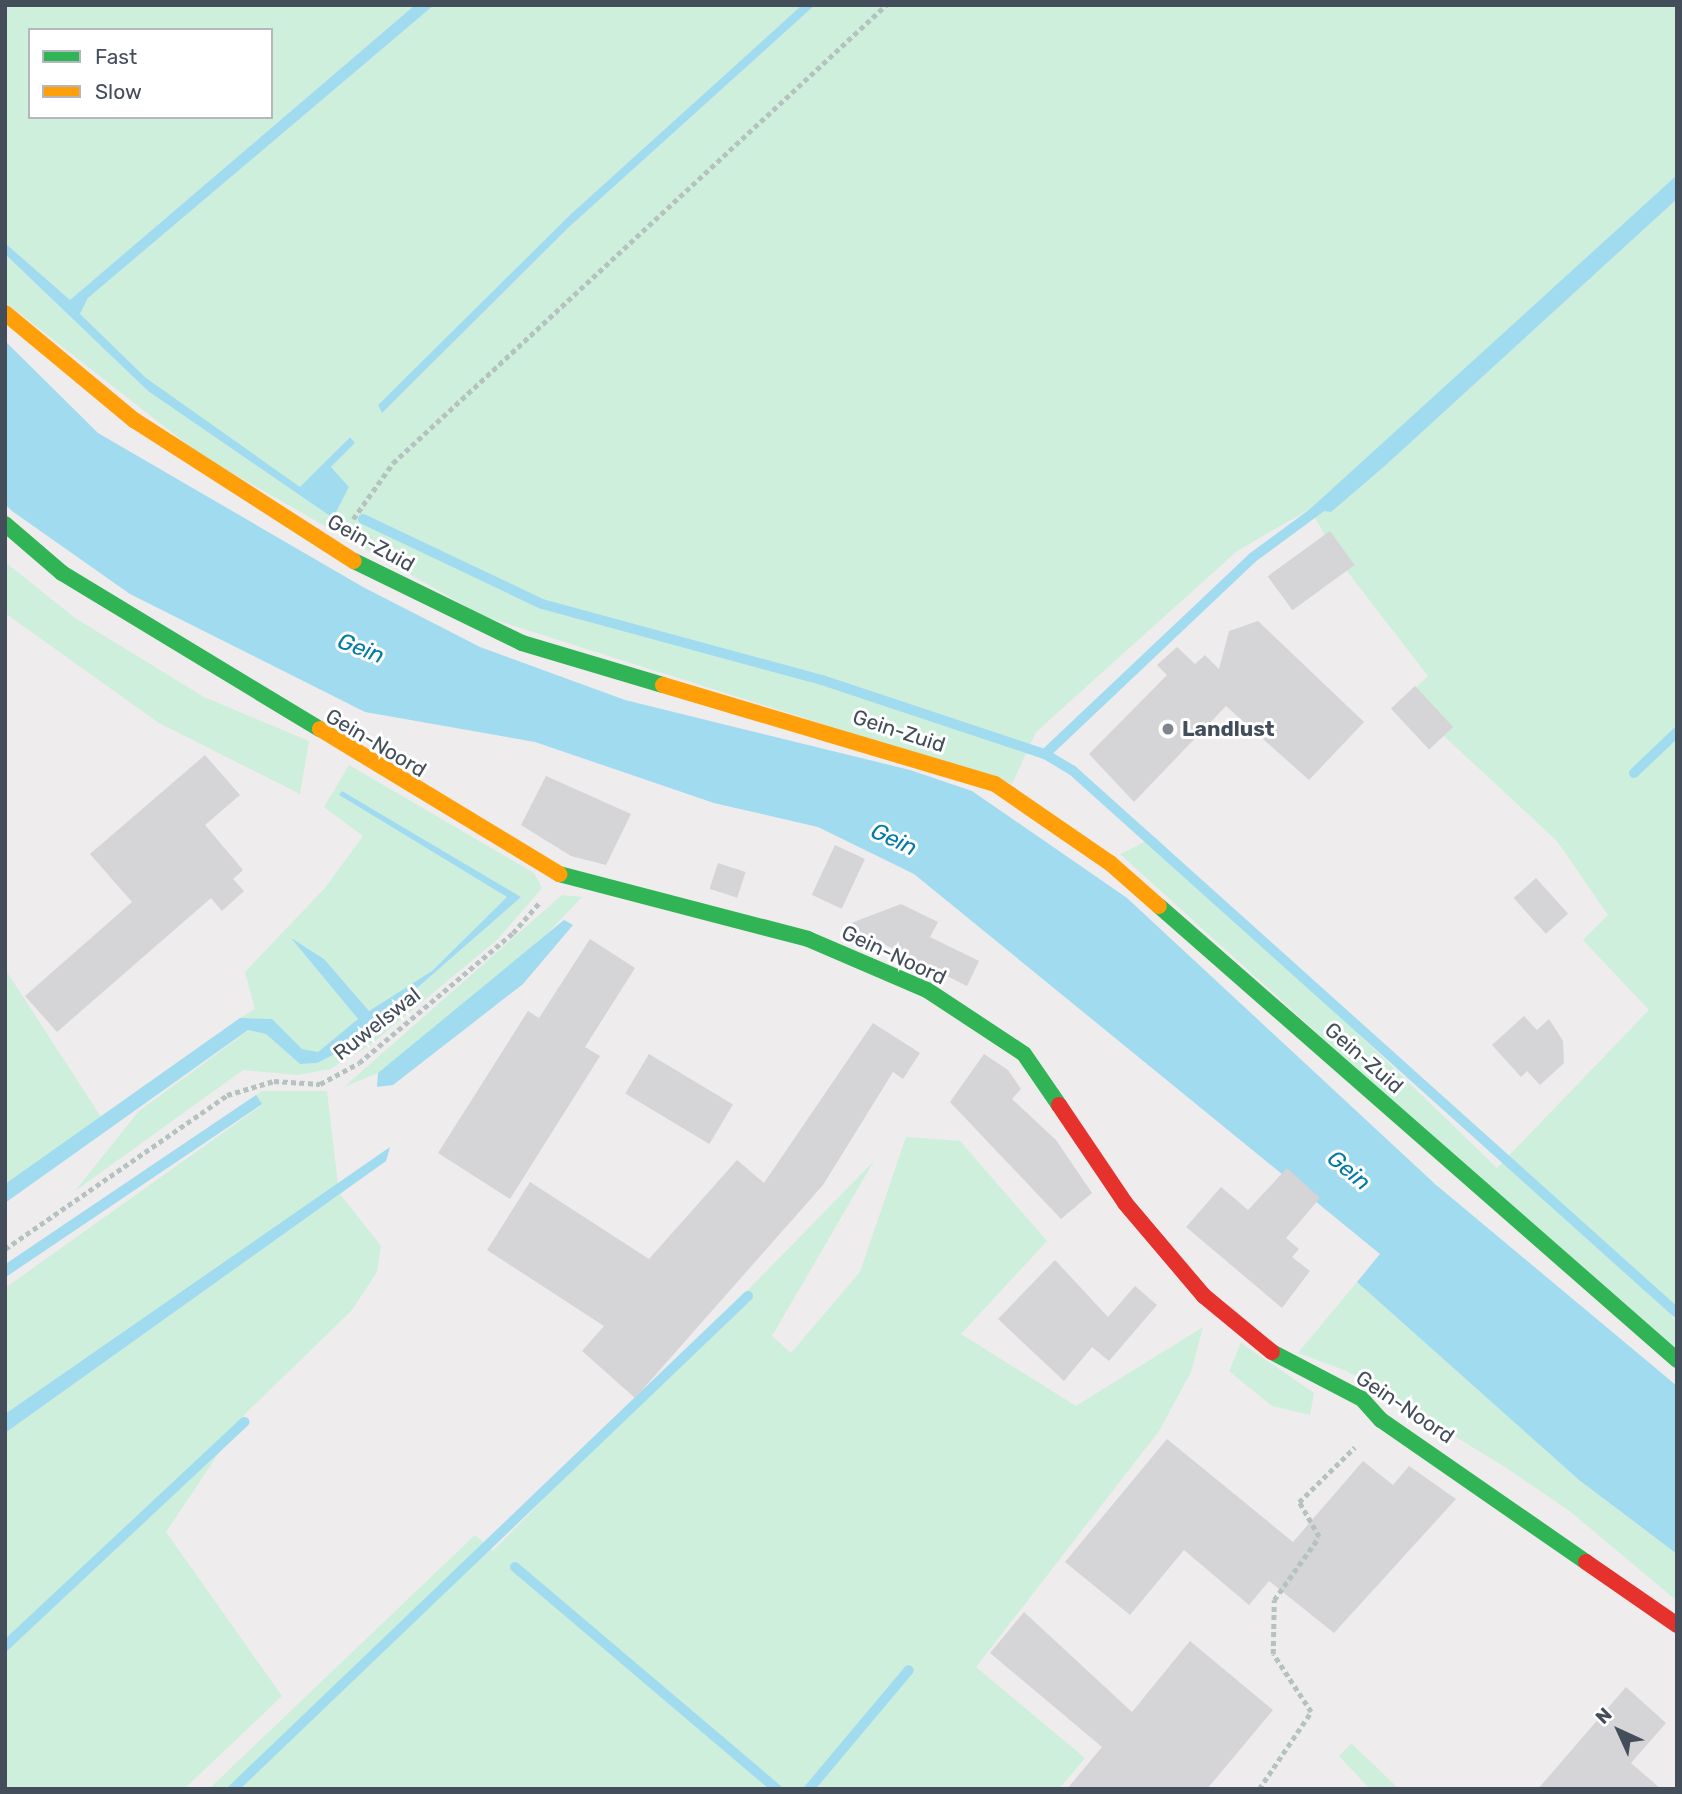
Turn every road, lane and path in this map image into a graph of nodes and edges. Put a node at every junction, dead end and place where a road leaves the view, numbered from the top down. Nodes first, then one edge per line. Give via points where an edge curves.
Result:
1 (886, 5) edge
2 (5, 313) edge
3 (5, 524) edge
4 (333, 548) junction
5 (562, 876) junction
6 (5, 1249) edge
7 (1677, 1360) edge
8 (1381, 1420) junction
9 (1677, 1625) edge
10 (1259, 1789) edge

1 - 4 path via 393,463
2 - 4 street, Gein-Zuid via 134,420
3 - 5 street, Gein-Noord via 62,573
4 - 7 street, Gein-Zuid via 522,643 995,784 1110,863
5 - 6 path, Ruwelswal via 513,933 359,1063 320,1084 274,1081 227,1095
5 - 8 street, Gein-Noord via 808,939 927,990 1024,1054 1125,1203 1204,1296 1276,1355 1362,1399
8 - 9 street, Gein-Noord
8 - 10 path via 1299,1502 1320,1536 1274,1600 1273,1654 1311,1712

